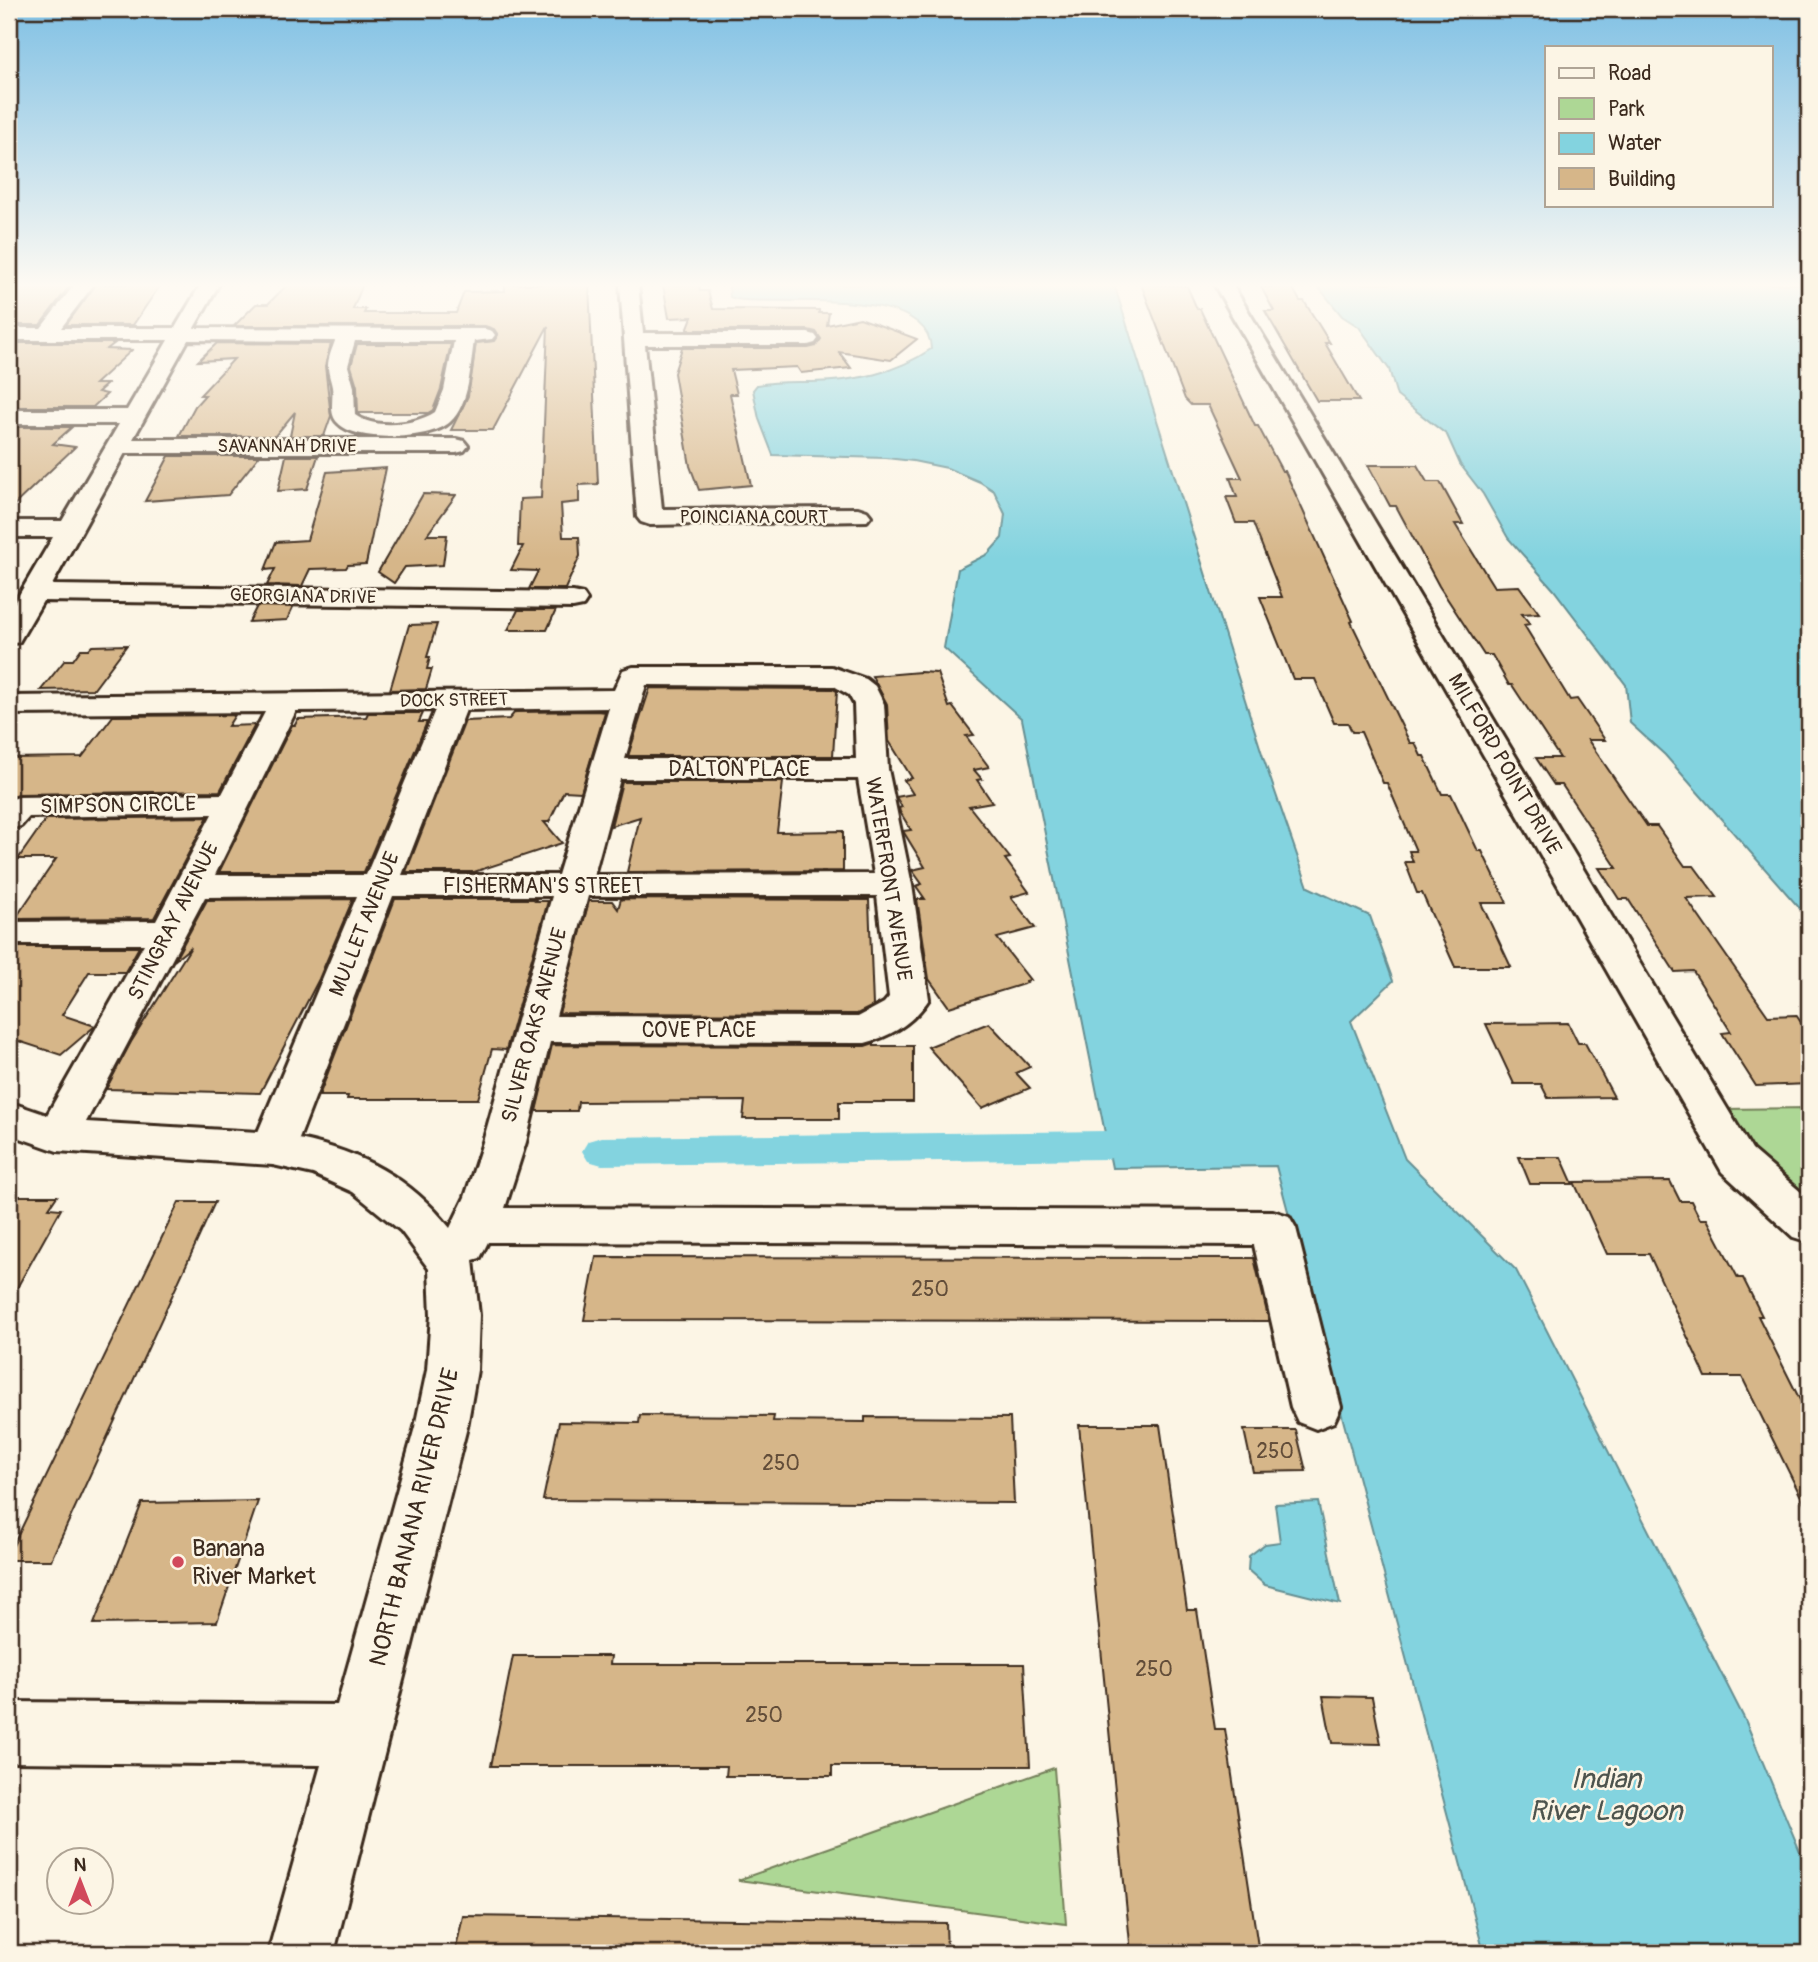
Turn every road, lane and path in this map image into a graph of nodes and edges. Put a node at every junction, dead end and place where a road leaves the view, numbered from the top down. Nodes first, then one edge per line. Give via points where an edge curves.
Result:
1 (158, 376) edge
2 (340, 376) edge
3 (461, 376) edge
4 (637, 376) edge
5 (1276, 376) edge
6 (9, 417) edge
7 (134, 417) junction
8 (118, 446) junction
9 (456, 446) dead end
10 (858, 516) dead end
11 (9, 529) edge
12 (70, 529) junction
13 (34, 593) junction
14 (573, 600) dead end
15 (9, 636) edge
16 (455, 699) junction
17 (627, 699) junction
18 (285, 703) junction
19 (9, 705) edge
20 (606, 769) junction
21 (872, 769) junction
22 (233, 804) junction
23 (9, 819) edge
24 (894, 885) junction
25 (192, 886) junction
26 (380, 886) junction
27 (572, 886) junction
28 (169, 932) junction
29 (9, 933) edge
30 (533, 1029) junction
31 (865, 1030) joint
32 (9, 1117) edge
33 (57, 1136) junction
34 (274, 1149) junction
35 (1809, 1226) edge
36 (464, 1245) junction
37 (1316, 1407) dead end
38 (9, 1732) edge
39 (360, 1735) junction
40 (301, 1953) edge

1 - 7 street
2 - 3 street via 347,420 356,426 402,429 442,418
4 - 10 street, POINCIANA COURT via 650,517
5 - 35 street, MILFORD POINT DRIVE via 1737,1161
6 - 7 street
7 - 8 street
8 - 9 street, SAVANNAH DRIVE
8 - 12 street
11 - 12 street
12 - 13 street
13 - 14 street, GEORGIANA DRIVE
13 - 15 street
16 - 17 street, DOCK STREET
16 - 18 street, DOCK STREET
16 - 26 street, MULLET AVENUE
17 - 20 street, SILVER OAKS AVENUE
17 - 21 street, WATERFRONT AVENUE via 633,676 832,676 867,695
18 - 19 street, DOCK STREET
18 - 22 street, STINGRAY AVENUE
20 - 21 street, DALTON PLACE
20 - 27 street, SILVER OAKS AVENUE
21 - 24 street, WATERFRONT AVENUE
22 - 23 street, SIMPSON CIRCLE via 19,807
22 - 25 street, STINGRAY AVENUE
24 - 27 street, FISHERMAN'S STREET
24 - 31 street, WATERFRONT AVENUE via 908,999 898,1012
25 - 26 street, FISHERMAN'S STREET
25 - 28 street, STINGRAY AVENUE
26 - 27 street, FISHERMAN'S STREET
26 - 34 street, MULLET AVENUE
27 - 30 street, SILVER OAKS AVENUE
28 - 29 street
28 - 33 street, STINGRAY AVENUE
30 - 31 street, COVE PLACE
30 - 36 street, SILVER OAKS AVENUE via 494,1177
32 - 33 street
33 - 34 street
34 - 36 street via 323,1160 369,1180 417,1219
36 - 37 street via 1273,1228
36 - 39 street, NORTH BANANA RIVER DRIVE via 445,1404
38 - 39 street
39 - 40 street, NORTH BANANA RIVER DRIVE

